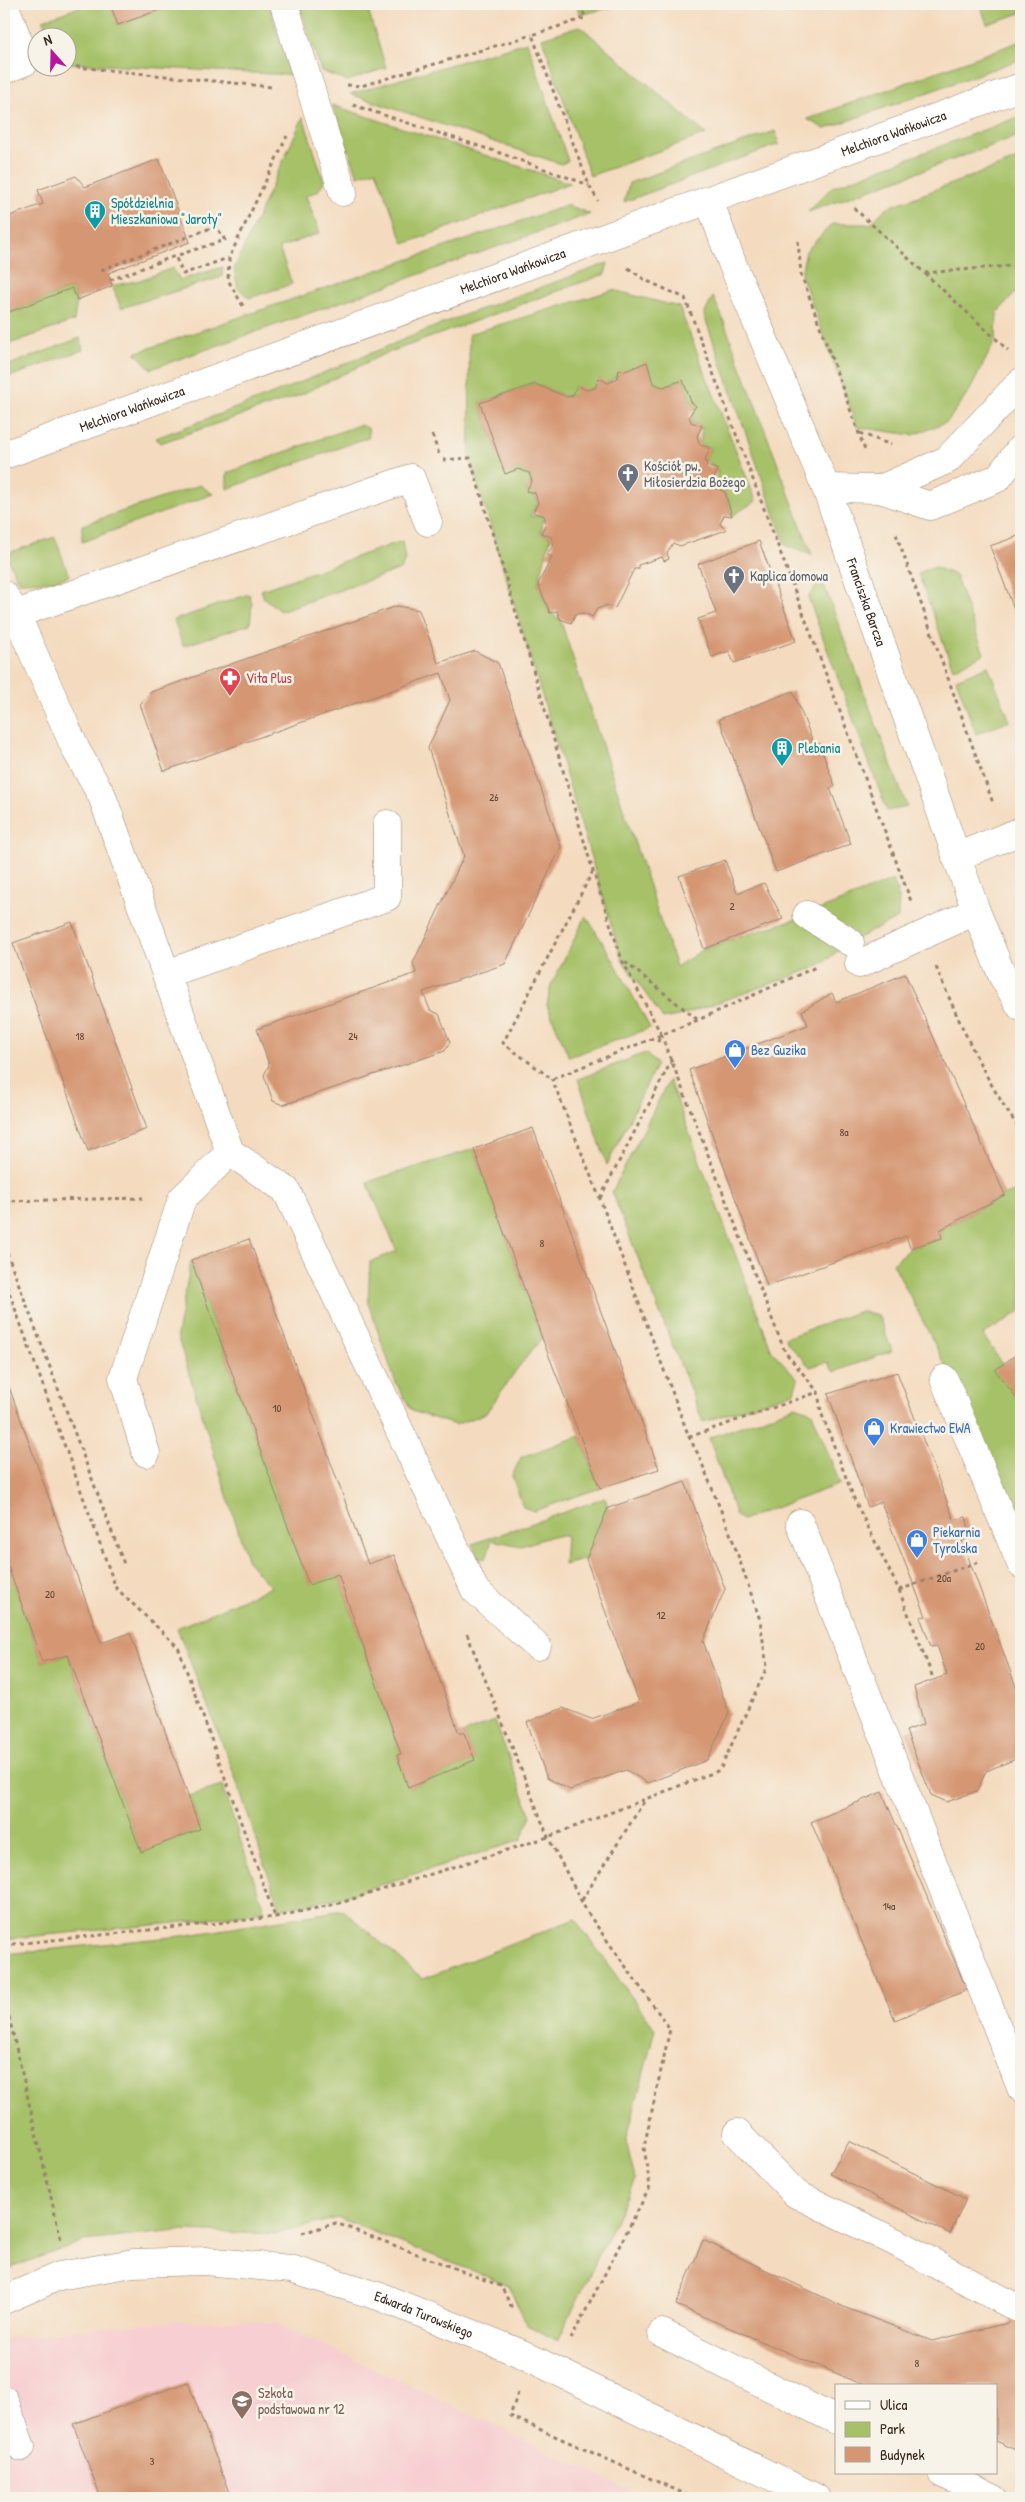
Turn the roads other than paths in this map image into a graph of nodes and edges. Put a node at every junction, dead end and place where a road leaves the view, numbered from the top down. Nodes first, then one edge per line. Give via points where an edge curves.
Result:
1 (4, 4) edge
2 (284, 4) edge
3 (4, 70) edge
4 (1021, 87) edge
5 (343, 192) dead end
6 (709, 200) junction
7 (1021, 382) edge
8 (1021, 448) edge
9 (4, 455) edge
10 (826, 488) junction
11 (880, 489) junction
12 (428, 522) dead end
13 (10, 604) edge
14 (387, 824) dead end
15 (1013, 834) edge
16 (956, 857) junction
17 (976, 911) junction
18 (807, 915) dead end
19 (166, 974) junction
20 (1021, 1007) edge
21 (230, 1152) junction
22 (944, 1379) dead end
23 (146, 1453) dead end
24 (800, 1523) dead end
25 (1018, 1557) edge
26 (537, 1646) dead end
27 (1021, 2088) edge
28 (737, 2133) dead end
29 (4, 2300) edge
30 (1017, 2308) dead end
31 (662, 2333) dead end
32 (4, 2400) edge
33 (835, 2420) edge
34 (21, 2447) dead end
35 (944, 2474) edge
36 (816, 2498) edge
37 (992, 2498) edge

1 - 3 street via 26,61
2 - 5 street
4 - 6 street, Melchiora Wańkowicza
6 - 9 street, Melchiora Wańkowicza
6 - 10 street, Franciszka Barcza
7 - 11 street via 947,460
8 - 11 street via 998,478 930,506
10 - 11 street
10 - 16 street, Franciszka Barcza
12 - 13 street via 411,478
13 - 19 street via 76,750 102,796
14 - 19 street via 387,897
15 - 16 street
16 - 17 street, Franciszka Barcza
17 - 18 street via 924,935 855,953
17 - 20 street, Franciszka Barcza via 1002,975
19 - 21 street
21 - 23 street via 182,1199 123,1378
21 - 26 street via 286,1190 475,1590
22 - 25 street
24 - 27 street
28 - 30 street via 796,2194 895,2242
29 - 36 street, Edwarda Turowskiego via 69,2274 142,2263 205,2261 291,2269 381,2297 520,2353
31 - 33 street
32 - 34 street
35 - 37 street

